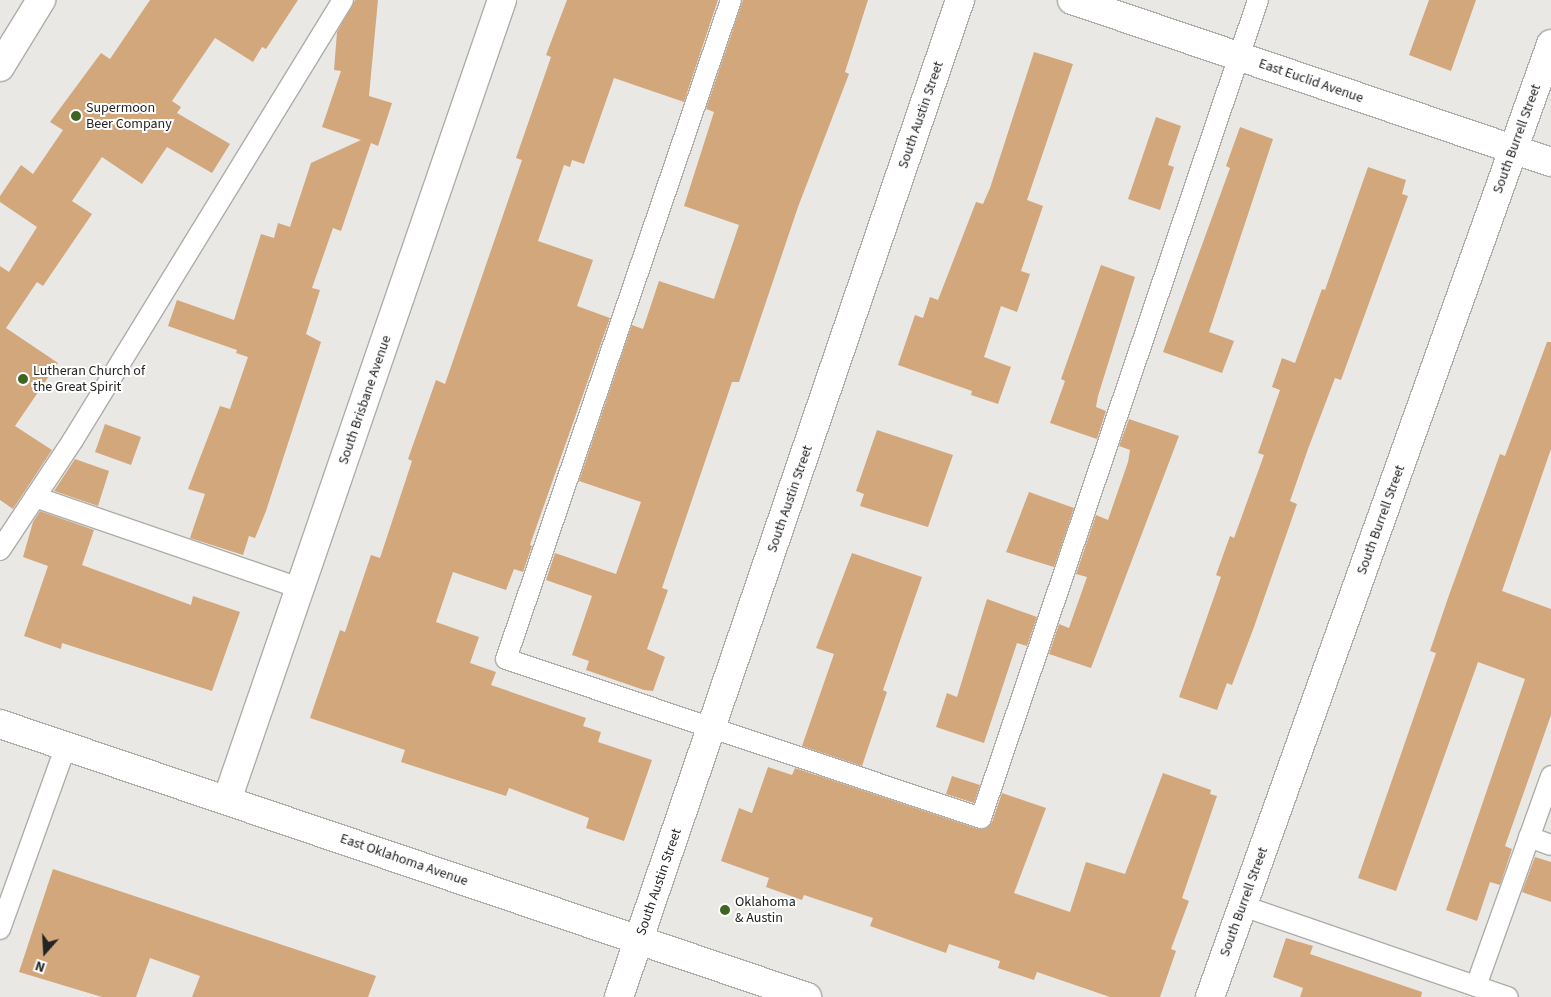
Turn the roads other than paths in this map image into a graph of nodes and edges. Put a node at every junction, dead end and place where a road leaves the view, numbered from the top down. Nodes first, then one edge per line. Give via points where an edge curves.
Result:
1 (41, 0) edge
2 (343, 0) edge
3 (502, 0) edge
4 (731, 0) edge
5 (960, 0) edge
6 (1072, 0) edge
7 (1258, 0) edge
8 (1551, 44) edge
9 (1239, 56) junction
10 (0, 67) edge
11 (1513, 150) junction
12 (1551, 162) edge
13 (35, 496) junction
14 (0, 550) edge
15 (300, 588) junction
16 (0, 724) edge
17 (712, 728) junction
18 (66, 746) junction
19 (1551, 776) edge
20 (227, 800) junction
21 (1529, 838) junction
22 (1551, 845) edge
23 (1243, 906) junction
24 (0, 929) edge
25 (639, 940) junction
26 (1476, 986) junction
27 (620, 997) edge
28 (808, 997) edge
29 (1210, 997) edge
30 (1508, 997) edge

1 - 10 street
2 - 13 lane via 79,431
3 - 15 street, South Brisbane Avenue
4 - 17 lane via 506,659
5 - 17 street, South Austin Street
6 - 9 street, East Euclid Avenue
7 - 9 lane
8 - 11 street, South Burrell Street
9 - 11 street, East Euclid Avenue
9 - 17 lane via 981,818
11 - 12 street, East Euclid Avenue
11 - 23 street, South Burrell Street
13 - 14 lane
13 - 15 lane
15 - 20 street, South Brisbane Avenue
16 - 18 street, East Oklahoma Avenue
17 - 25 street, South Austin Street
18 - 20 street, East Oklahoma Avenue
18 - 24 lane
19 - 21 lane
20 - 25 street, East Oklahoma Avenue
21 - 22 lane
21 - 26 lane
23 - 26 lane
23 - 29 street, South Burrell Street
25 - 27 street, South Austin Street
25 - 28 street, East Oklahoma Avenue
26 - 30 lane

